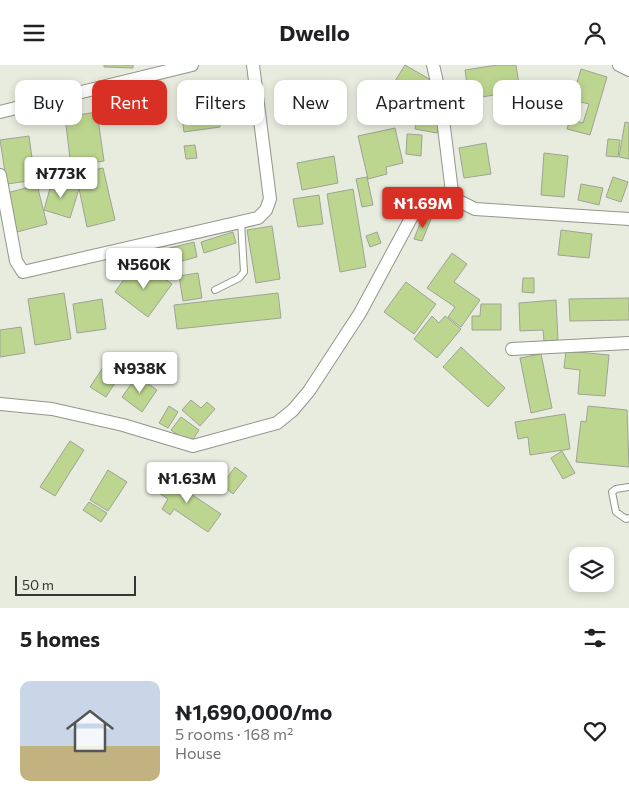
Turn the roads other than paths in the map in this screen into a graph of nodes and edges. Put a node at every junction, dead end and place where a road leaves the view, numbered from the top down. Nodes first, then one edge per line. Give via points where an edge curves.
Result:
1 (192, 65) edge
2 (253, 65) edge
3 (433, 65) edge
4 (618, 65) edge
5 (629, 71) edge
6 (0, 113) edge
7 (0, 175) edge
8 (457, 200) junction
9 (629, 219) edge
10 (241, 222) junction
11 (215, 290) dead end
12 (629, 343) edge
13 (512, 349) dead end
14 (0, 404) edge
15 (629, 487) edge
16 (629, 519) edge

1 - 6 street
2 - 10 street via 270,199 258,218
3 - 8 street via 452,192
4 - 5 street
7 - 10 street via 16,261 23,272
8 - 9 street via 474,209
8 - 14 street via 424,204 416,209 360,313 309,391 277,423 193,446 123,425 52,409
10 - 11 lane via 244,272
12 - 13 street
15 - 16 lane via 612,492 616,513

